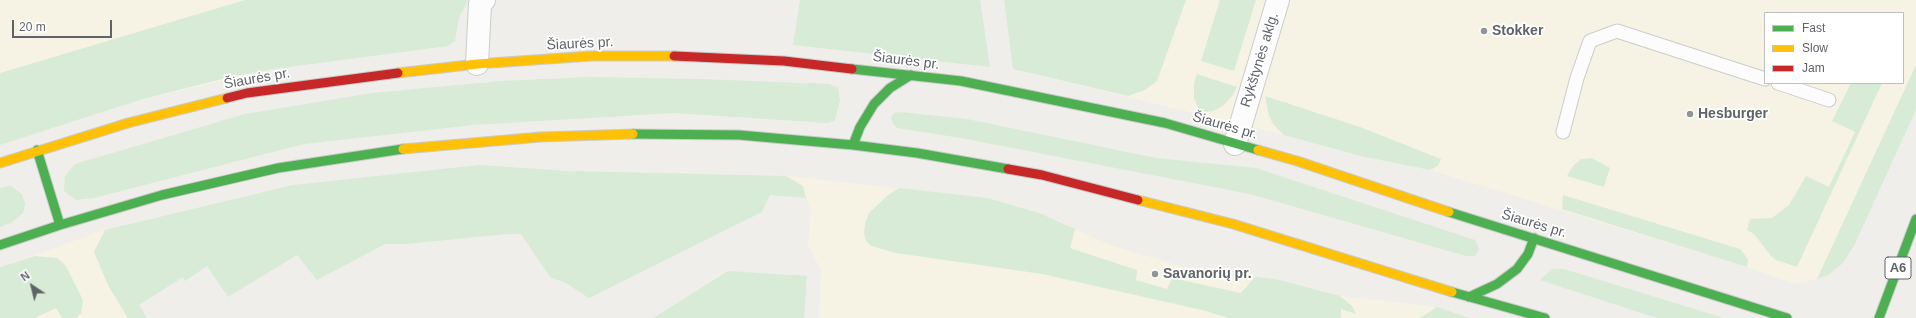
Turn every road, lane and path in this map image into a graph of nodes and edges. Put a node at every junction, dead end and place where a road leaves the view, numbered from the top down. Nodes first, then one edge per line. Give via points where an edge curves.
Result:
1 (484, 0) edge
2 (1278, 0) edge
3 (477, 64) junction
4 (910, 75) junction
5 (1764, 79) edge
6 (1781, 84) edge
7 (1829, 100) dead end
8 (1563, 132) dead end
9 (1235, 144) junction
10 (853, 145) junction
11 (37, 150) junction
12 (0, 163) edge
13 (1916, 219) edge
14 (60, 225) junction
15 (1534, 238) junction
16 (0, 245) edge
17 (1469, 297) junction
18 (1545, 318) edge
19 (1787, 318) edge
20 (1879, 318) edge

1 - 3 street via 480,4
2 - 9 street, Rykštynės aklg.
3 - 4 main road, Šiaurės pr. via 591,56 686,56 784,61
3 - 11 main road, Šiaurės pr. via 366,76 247,94 128,123
4 - 9 main road, Šiaurės pr. via 961,81 1165,123
4 - 10 main road via 890,88 874,104 860,126
5 - 8 lane via 1617,31 1590,41
6 - 7 lane
9 - 15 main road, Šiaurės pr. via 1297,161
10 - 14 main road via 739,135 662,133 540,137 393,150 278,168 162,195
10 - 17 main road via 947,157 1154,202
11 - 12 main road, Šiaurės pr.
11 - 14 main road
13 - 20 main road, A6
14 - 16 main road
15 - 17 main road via 1528,254 1517,269 1497,284
15 - 19 main road, Šiaurės pr.
17 - 18 main road

